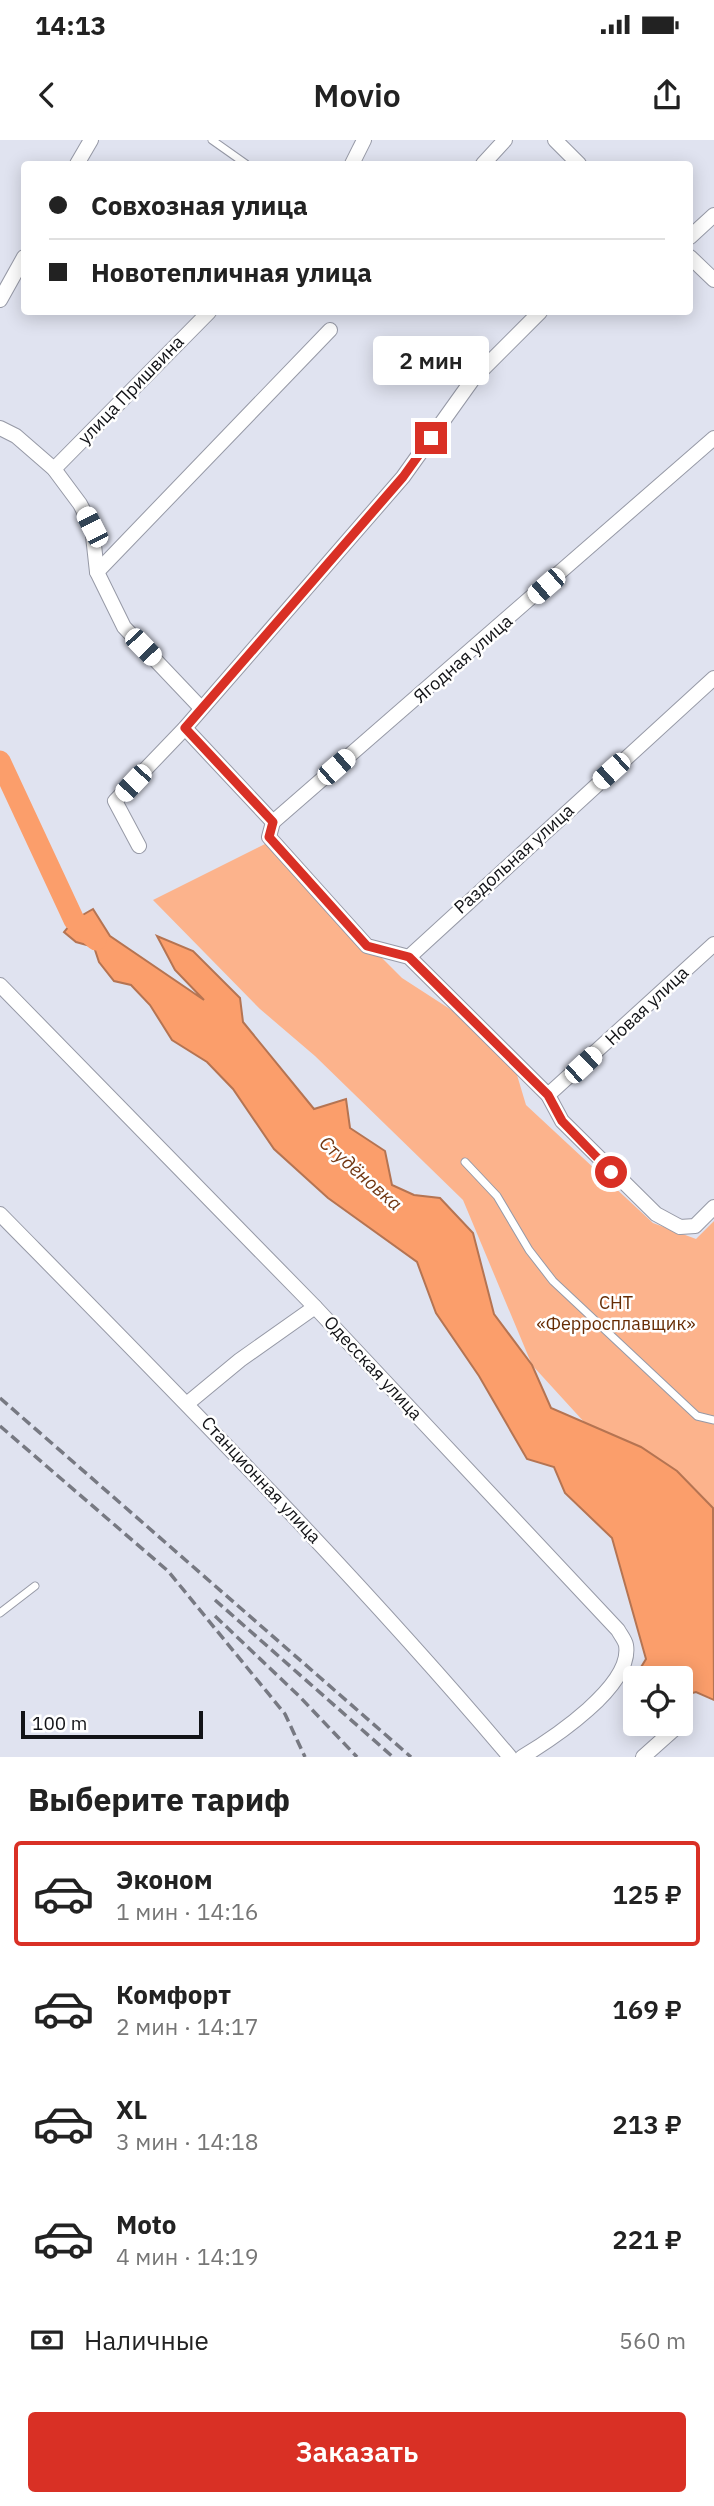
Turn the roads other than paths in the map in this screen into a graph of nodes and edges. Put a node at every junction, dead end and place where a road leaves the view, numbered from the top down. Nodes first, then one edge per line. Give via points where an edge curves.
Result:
1 (92, 140) edge
2 (212, 140) edge
3 (364, 140) edge
4 (505, 140) edge
5 (555, 140) edge
6 (80, 161) edge
7 (242, 161) edge
8 (354, 161) edge
9 (486, 161) edge
10 (576, 161) edge
11 (714, 215) edge
12 (693, 234) edge
13 (693, 260) edge
14 (21, 262) edge
15 (714, 280) edge
16 (0, 300) edge
17 (206, 315) edge
18 (537, 315) edge
19 (330, 330) dead end
20 (0, 428) edge
21 (714, 438) edge
22 (54, 469) junction
23 (97, 572) junction
24 (714, 678) edge
25 (201, 707) junction
26 (185, 728) junction
27 (273, 822) junction
28 (139, 846) dead end
29 (714, 944) edge
30 (409, 957) junction
31 (0, 985) edge
32 (548, 1095) junction
33 (466, 1162) dead end
34 (714, 1207) edge
35 (0, 1214) edge
36 (315, 1307) junction
37 (188, 1403) junction
38 (714, 1420) edge
39 (35, 1586) dead end
40 (0, 1613) edge
41 (667, 1736) edge
42 (510, 1757) edge
43 (522, 1757) edge
44 (643, 1757) edge

1 - 6 street
2 - 7 lane
3 - 8 street
4 - 9 street
5 - 10 street
11 - 12 street
13 - 15 street
14 - 16 street
17 - 22 street, улица Пришвина
18 - 25 street via 472,379 403,477
19 - 23 street
20 - 22 street
21 - 27 street, Ягодная улица
22 - 23 street via 92,527
23 - 25 street via 124,627
24 - 30 street, Раздольная улица
25 - 26 street
26 - 27 street
26 - 28 street via 116,801
27 - 30 street via 269,837 367,946
29 - 32 street, Новая улица
30 - 32 street
31 - 36 street, Одесская улица
32 - 34 street via 562,1121 656,1214 680,1227 695,1226
33 - 38 lane via 497,1196 553,1281 697,1416
35 - 37 street, Станционная улица
36 - 37 street
36 - 43 street, Одесская улица via 618,1630 626,1644 625,1659 608,1692 557,1736
37 - 42 street, Станционная улица via 394,1623
39 - 40 lane
41 - 44 street

